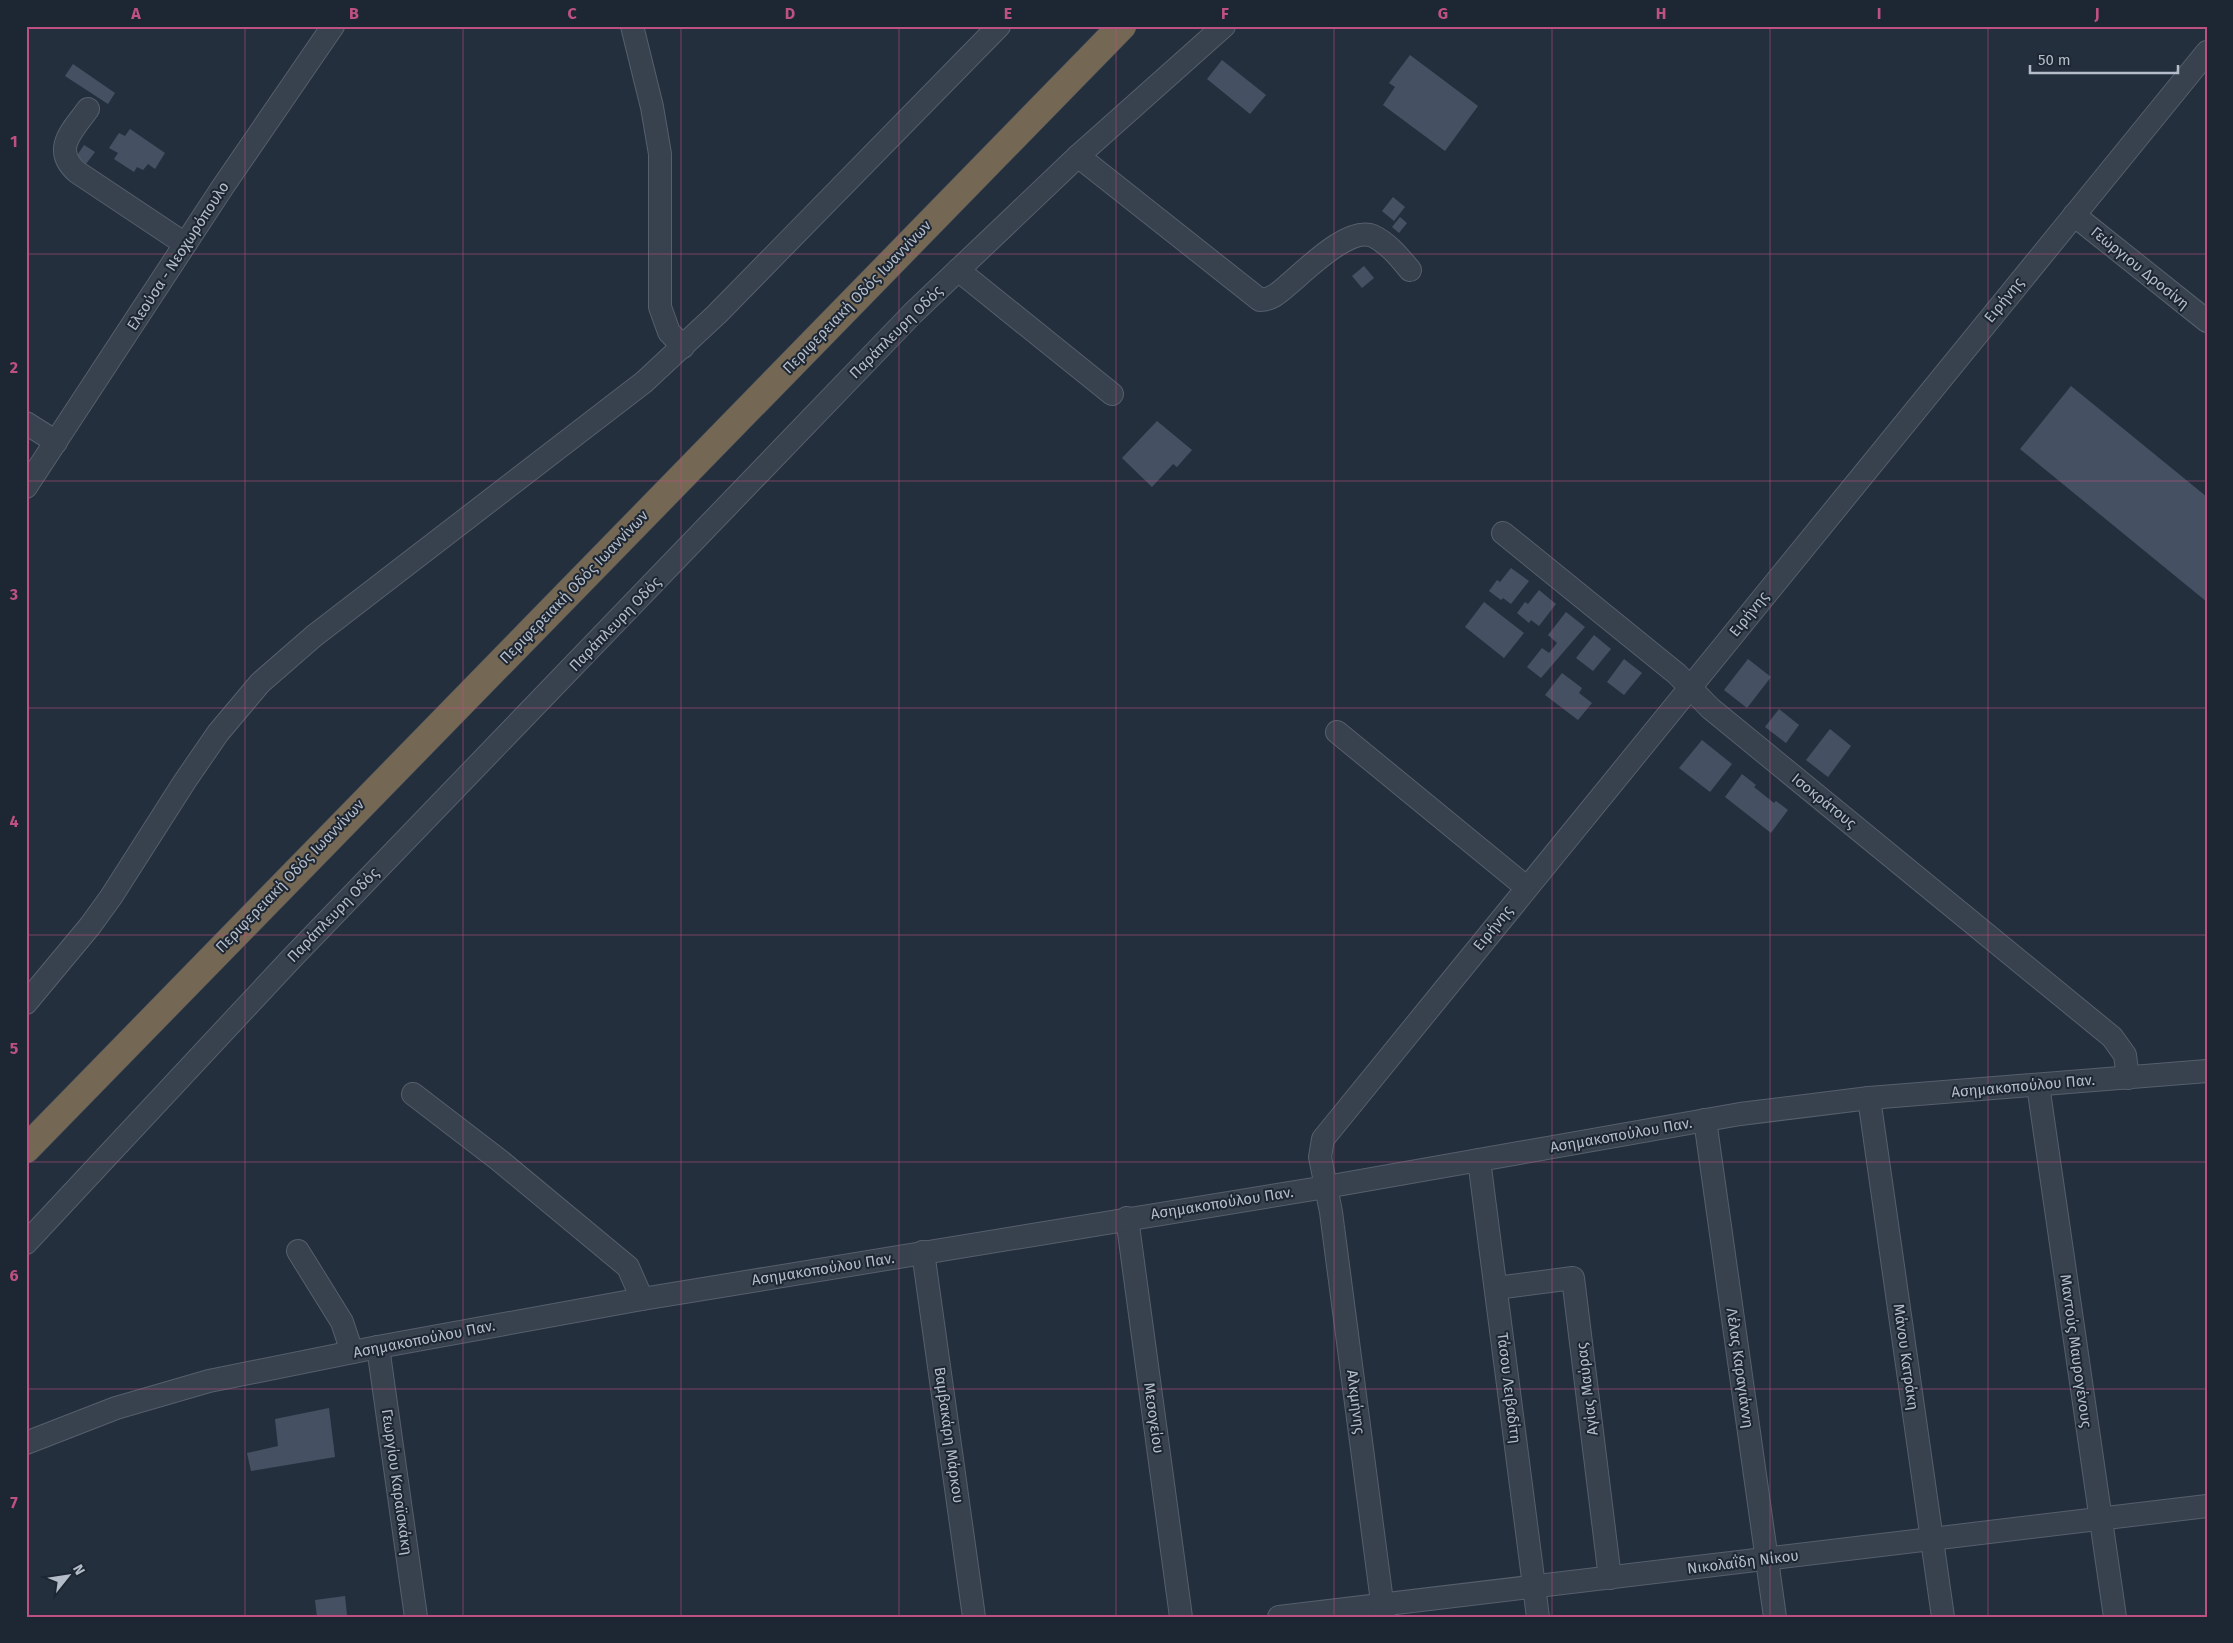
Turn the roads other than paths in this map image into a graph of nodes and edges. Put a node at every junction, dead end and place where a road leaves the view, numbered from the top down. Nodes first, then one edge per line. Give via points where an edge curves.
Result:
1 (332, 26) edge
2 (632, 26) edge
3 (1000, 26) edge
4 (1122, 26) edge
5 (1224, 26) edge
6 (2207, 52) edge
7 (88, 108) dead end
8 (1078, 156) junction
9 (2074, 214) junction
10 (185, 244) junction
11 (958, 270) junction
12 (1410, 270) dead end
13 (2207, 321) edge
14 (683, 348) junction
15 (1112, 394) dead end
16 (26, 423) edge
17 (56, 442) junction
18 (26, 487) edge
19 (1504, 533) dead end
20 (1689, 686) junction
21 (1337, 732) dead end
22 (1526, 887) junction
23 (26, 1003) edge
24 (2207, 1071) edge
25 (2128, 1078) junction
26 (2038, 1085) junction
27 (413, 1094) dead end
28 (1869, 1098) junction
29 (1705, 1120) junction
30 (26, 1149) edge
31 (1479, 1160) junction
32 (1326, 1187) junction
33 (1127, 1218) junction
34 (26, 1243) edge
35 (298, 1251) dead end
36 (923, 1252) junction
37 (1496, 1288) junction
38 (642, 1299) junction
39 (378, 1347) junction
40 (352, 1352) junction
41 (29, 1441) edge
42 (2207, 1506) edge
43 (2101, 1519) junction
44 (1932, 1539) junction
45 (1766, 1560) junction
46 (1610, 1578) junction
47 (1534, 1587) junction
48 (1383, 1611) edge
49 (416, 1617) edge
50 (974, 1617) edge
51 (1181, 1617) edge
52 (1278, 1617) edge
53 (1538, 1617) edge
54 (1775, 1617) edge
55 (1943, 1617) edge
56 (2114, 1617) edge

1 - 10 street, Ελεούσα - Νεοχωρόπουλο
2 - 14 street via 660,154 660,307 669,332
3 - 14 street
4 - 30 highway, Περιφερειακή Οδός Ιωαννίνων
5 - 8 street, Παράπλευρη Οδός
6 - 9 street, Ειρήνης
7 - 10 street via 67,139 64,153 67,162 77,172
8 - 11 street, Παράπλευρη Οδός
8 - 12 street via 1260,300 1274,296 1355,235 1375,237
9 - 13 street, Γεώργιου Δροσίνη
9 - 20 street, Ειρήνης
10 - 17 street, Ελεούσα - Νεοχωρόπουλο
11 - 15 street
11 - 34 street, Παράπλευρη Οδός via 284,966
14 - 23 street via 586,428 314,636 260,683 189,774 90,926
16 - 17 street
17 - 18 street, Ελεούσα - Νεοχωρόπουλο
19 - 20 street, Ισοκράτους
20 - 22 street, Ειρήνης
20 - 25 street, Ισοκράτους via 1710,708 2112,1037 2125,1054
21 - 22 street
22 - 32 street, Ειρήνης via 1325,1136 1320,1152
24 - 25 street, Ασημακοπούλου Παν.
25 - 26 street, Ασημακοπούλου Παν.
26 - 28 street, Ασημακοπούλου Παν.
26 - 43 street, Μαντούς Μαυρογένους
27 - 38 street via 628,1267
28 - 29 street, Ασημακοπούλου Παν.
28 - 44 street, Μάνου Κατράκη
29 - 31 street, Ασημακοπούλου Παν.
29 - 45 street, Λέλας Καραγιάννη
31 - 32 street, Ασημακοπούλου Παν.
31 - 37 street, Τάσου Λειβαδίτη
32 - 33 street, Ασημακοπούλου Παν.
32 - 48 street, Αλκμήνης
33 - 36 street, Ασημακοπούλου Παν.
33 - 51 street, Μεσογείου
35 - 40 street via 342,1322
36 - 38 street, Ασημακοπούλου Παν.
36 - 50 street, Βαμβακάρη Μάρκου
37 - 46 street, Αγίας Μαύρας via 1573,1278
37 - 47 street, Τάσου Λειβαδίτη
38 - 39 street, Ασημακοπούλου Παν.
39 - 40 street, Ασημακοπούλου Παν.
39 - 49 street, Γεωργίου Καραϊσκάκη
40 - 41 street, Ασημακοπούλου Παν. via 153,1396
42 - 43 street, Νικολαΐδη Νίκου
43 - 44 street, Νικολαΐδη Νίκου
43 - 56 street, Μαντούς Μαυρογένους
44 - 45 street, Νικολαΐδη Νίκου
44 - 55 street, Μάνου Κατράκη
45 - 46 street, Νικολαΐδη Νίκου
45 - 54 street, Λέλας Καραγιάννη
46 - 47 street, Νικολαΐδη Νίκου
47 - 48 street, Νικολαΐδη Νίκου
47 - 53 street, Τάσου Λειβαδίτη
48 - 52 street, Νικολαΐδη Νίκου

